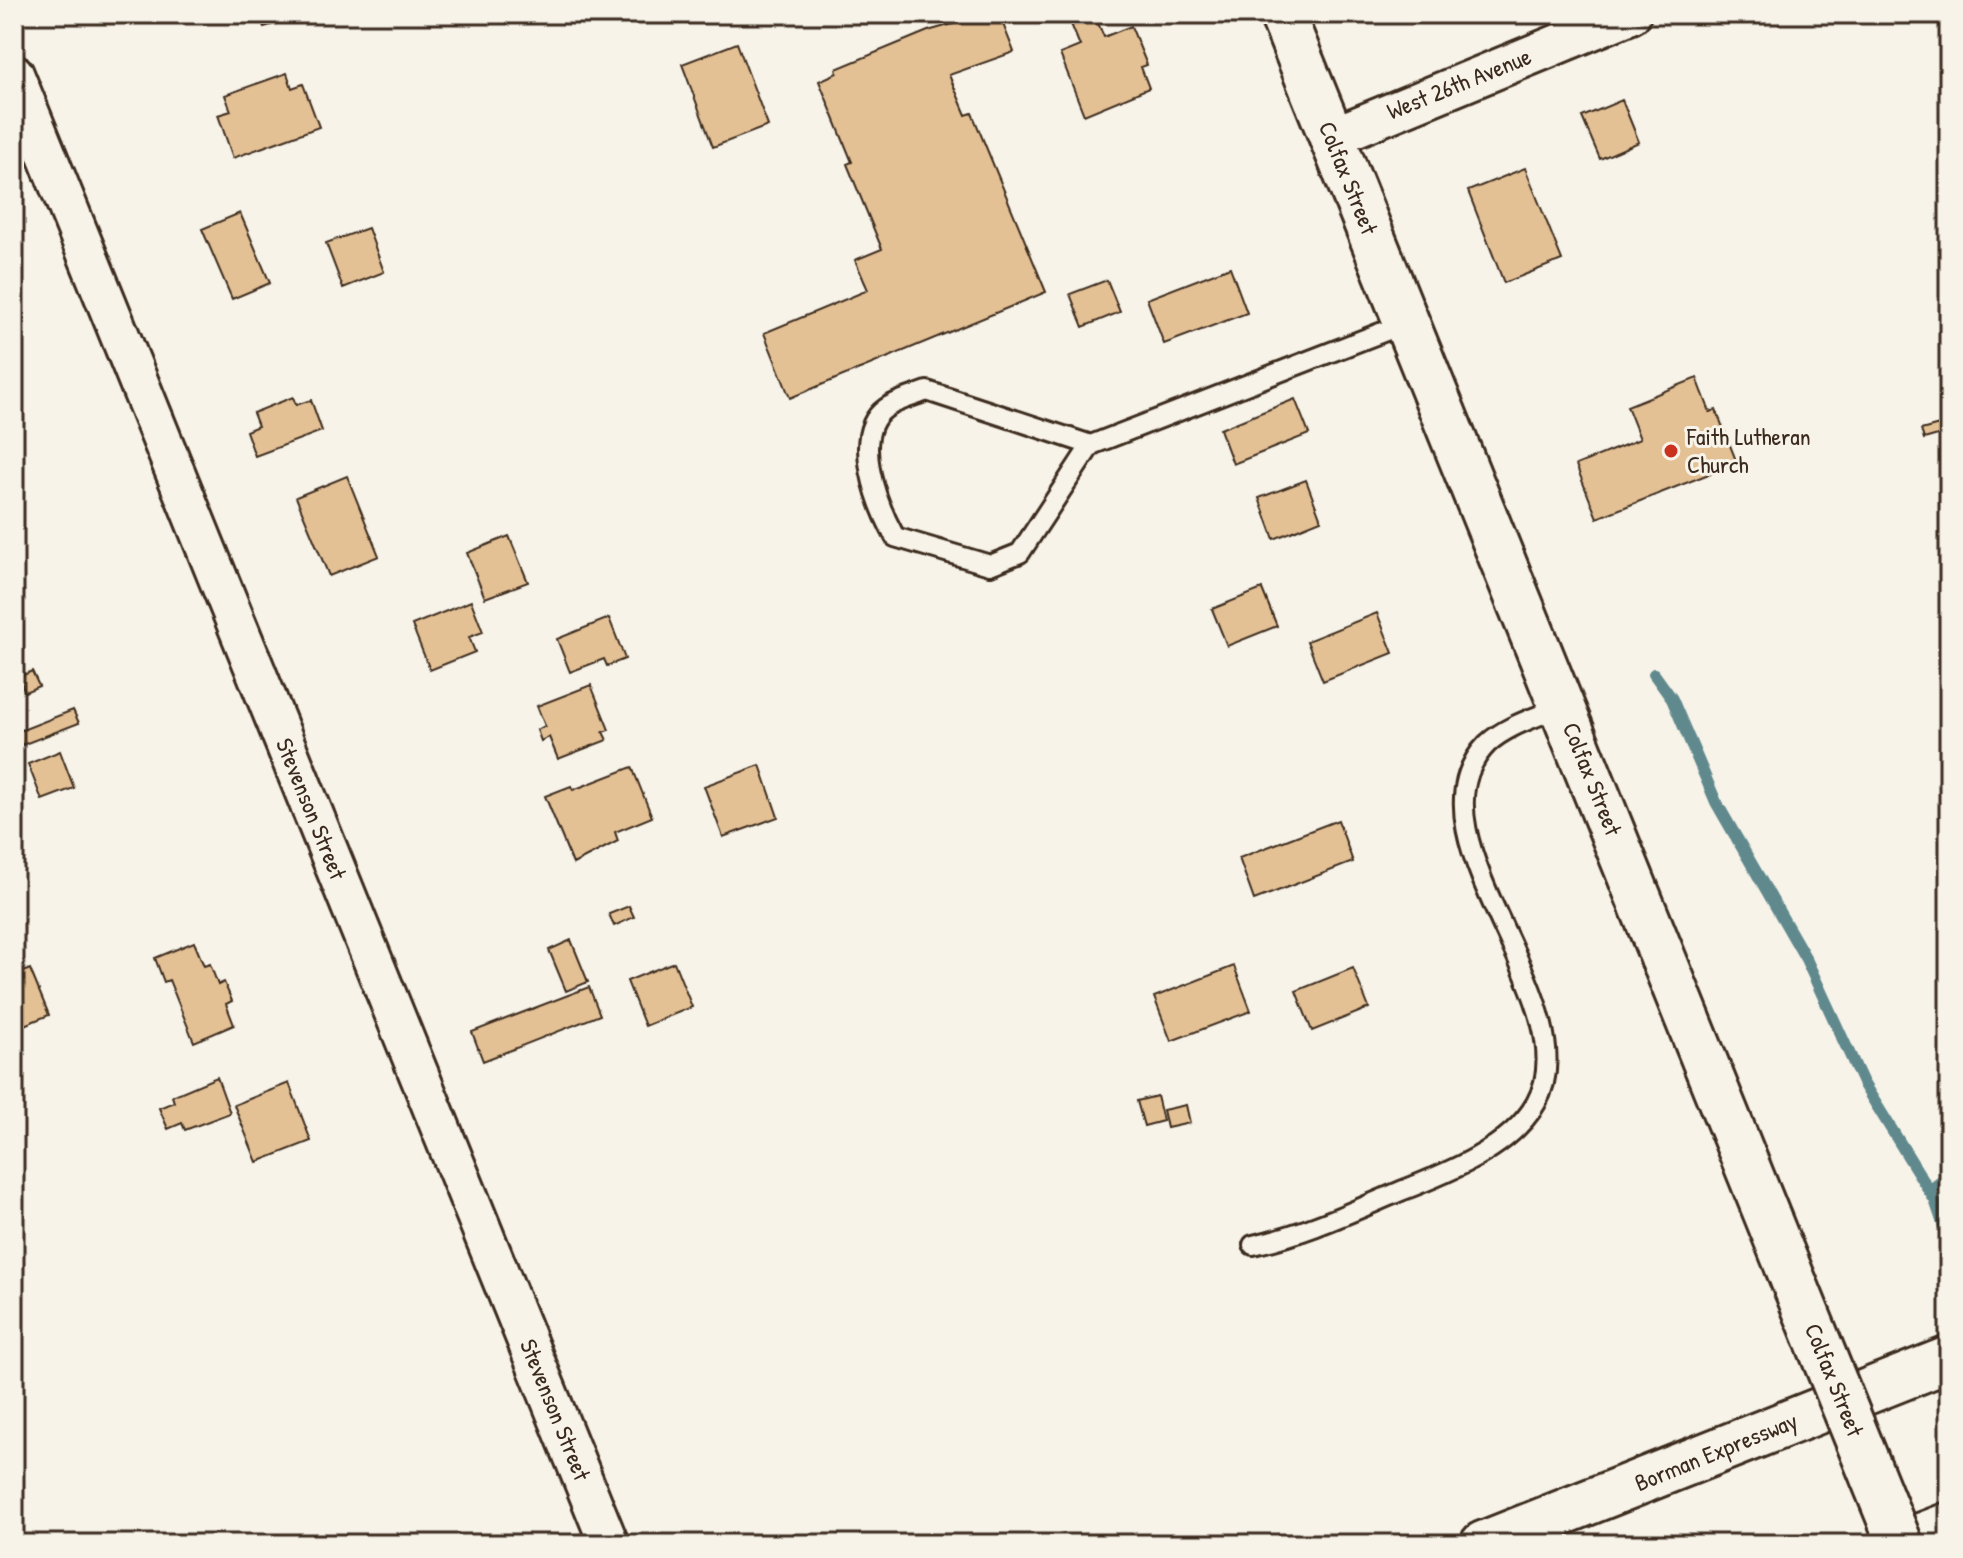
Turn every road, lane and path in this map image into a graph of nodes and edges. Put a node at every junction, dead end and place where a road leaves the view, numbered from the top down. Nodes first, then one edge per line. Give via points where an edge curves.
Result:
1 (1282, 14) edge
2 (1631, 14) edge
3 (14, 74) edge
4 (1332, 137) junction
5 (1406, 323) junction
6 (1091, 445) junction
7 (1563, 706) junction
8 (1253, 1245) dead end
9 (1949, 1359) edge
10 (1949, 1525) edge
11 (609, 1544) edge
12 (1483, 1544) edge
13 (1900, 1544) edge

1 - 4 main road, Colfax Street
2 - 4 street, West 26th Avenue
3 - 11 street, Stevenson Street
4 - 5 main road, Colfax Street
5 - 6 lane
5 - 7 main road, Colfax Street
6 - 6 lane via 927,391 886,408 873,422 871,479 895,537 990,565 1020,553
7 - 8 lane via 1488,743 1464,787 1471,845 1546,1039 1546,1073 1536,1104 1513,1129 1458,1167 1300,1232
7 - 13 main road, Colfax Street, bridge
9 - 12 main road, Borman Expressway
10 - 13 main road

